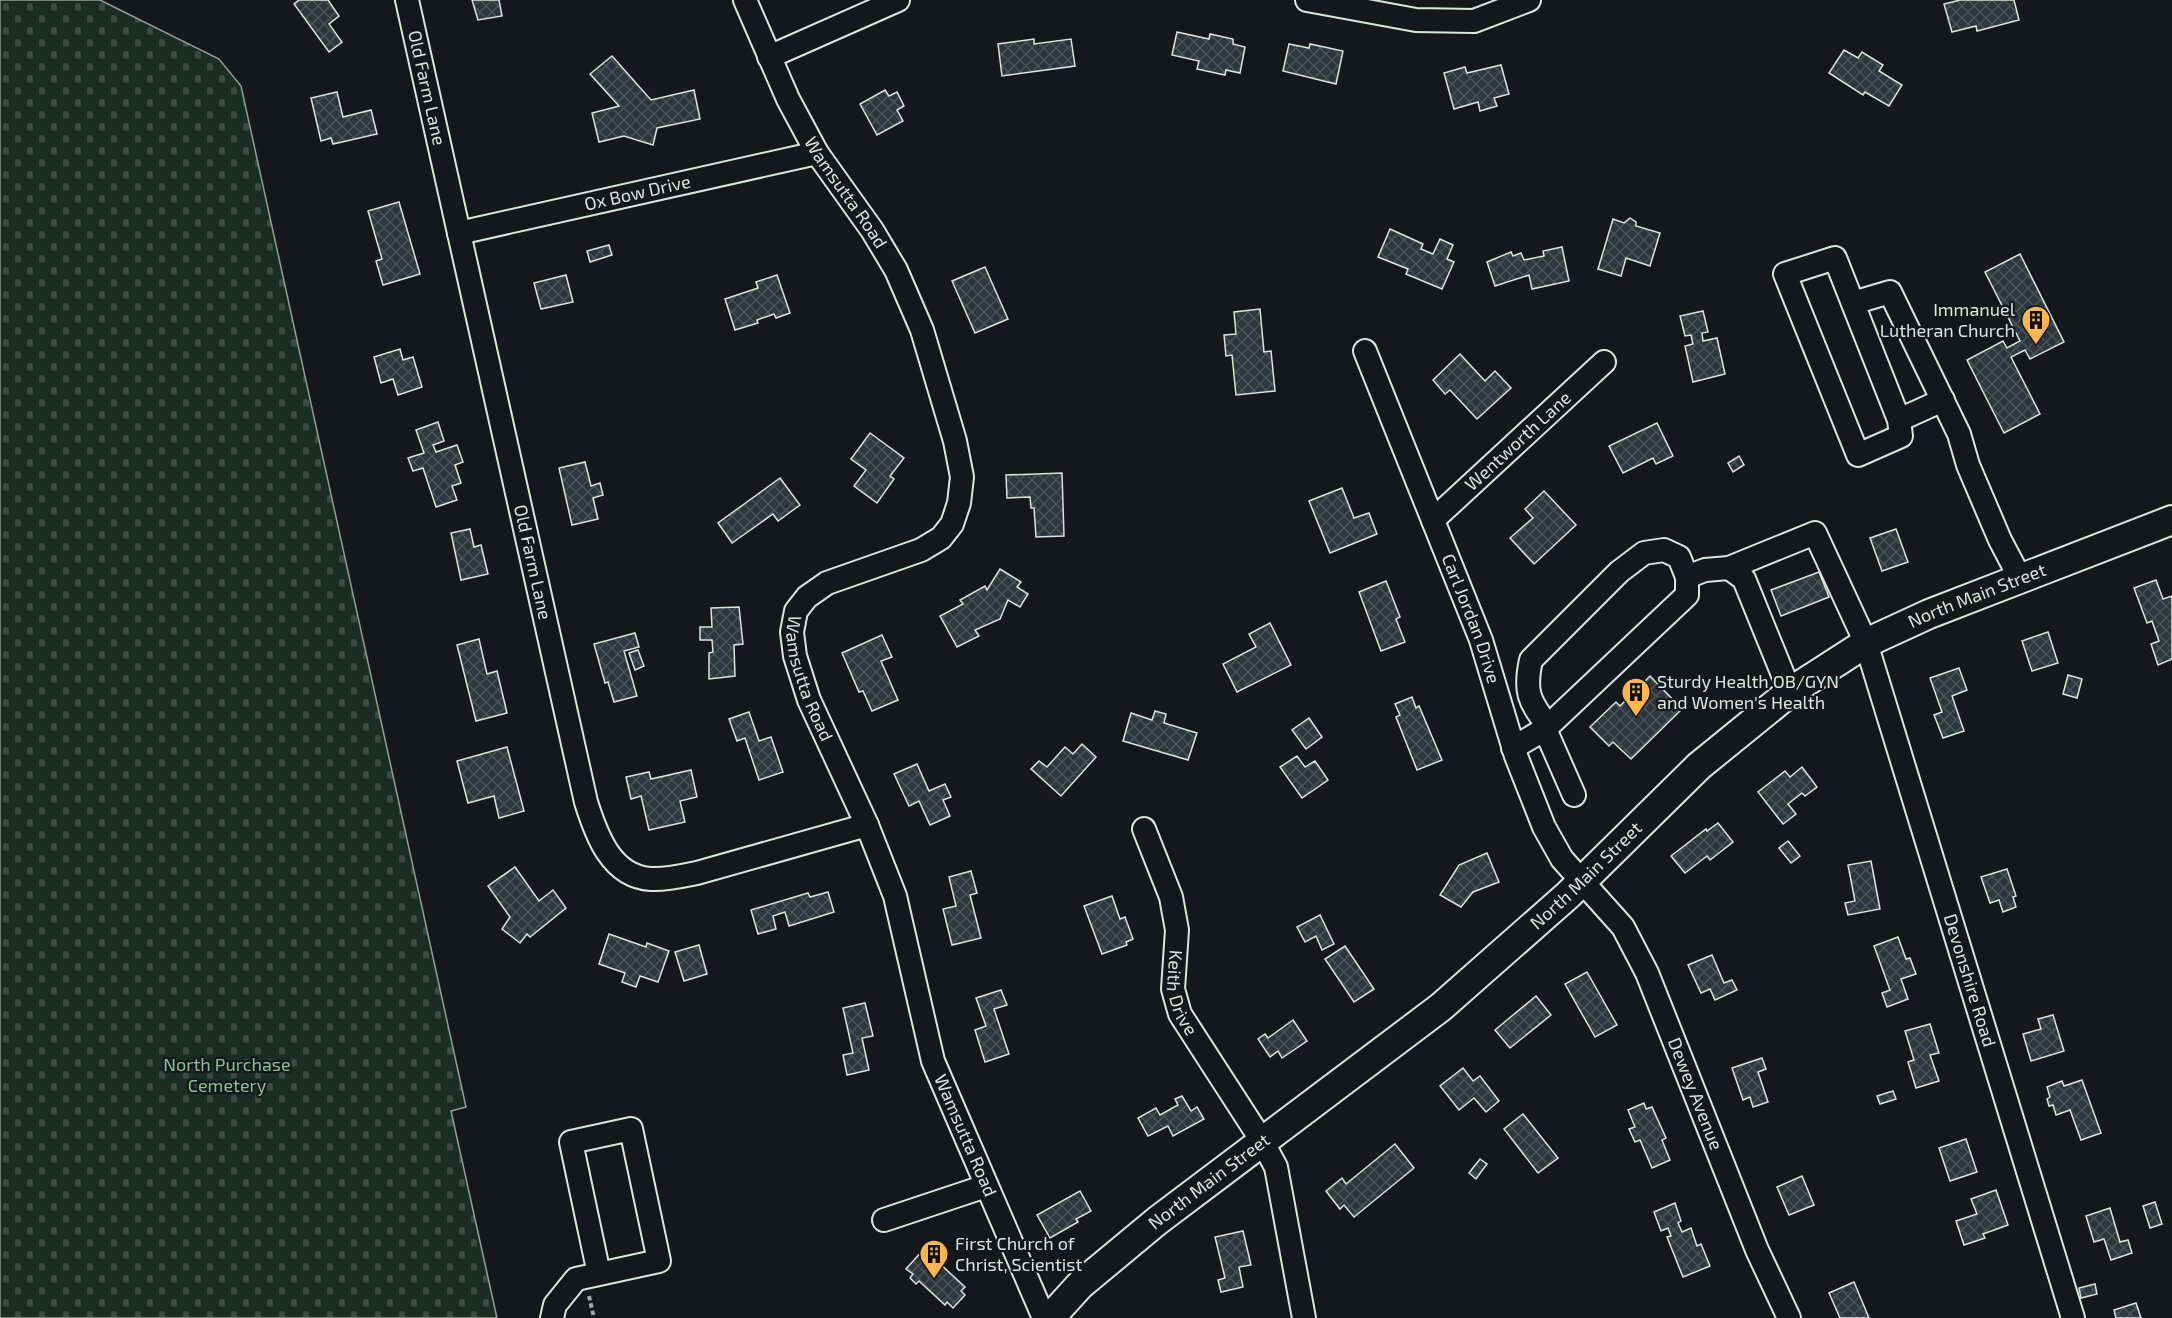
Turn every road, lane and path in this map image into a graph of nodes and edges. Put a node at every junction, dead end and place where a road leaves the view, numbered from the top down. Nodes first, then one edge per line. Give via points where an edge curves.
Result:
1 (407, 0) edge
2 (745, 0) edge
3 (898, 0) edge
4 (1307, 0) edge
5 (1529, 0) edge
6 (769, 57) junction
7 (817, 153) junction
8 (459, 234) junction
9 (1853, 303) junction
10 (1365, 351) dead end
11 (1604, 362) dead end
12 (1943, 400) junction
13 (1899, 420) junction
14 (1433, 520) junction
15 (2172, 520) edge
16 (1729, 568) junction
17 (1687, 577) junction
18 (2020, 578) junction
19 (1866, 643) junction
20 (1790, 692) junction
21 (1546, 728) junction
22 (1513, 748) junction
23 (1574, 795) dead end
24 (867, 825) junction
25 (1144, 829) dead end
26 (1583, 881) junction
27 (1262, 1141) junction
28 (986, 1186) junction
29 (884, 1220) dead end
30 (599, 1274) junction
31 (589, 1295) dead end
32 (552, 1318) edge
33 (594, 1318) edge
34 (1044, 1318) edge
35 (1050, 1318) edge
36 (1304, 1318) edge
37 (1788, 1318) edge
38 (2073, 1318) edge

1 - 8 street, Old Farm Lane
2 - 6 street, Wamsutta Road
3 - 6 street
4 - 5 street via 1416,20 1474,21
6 - 7 street, Wamsutta Road
7 - 8 street, Ox Bow Drive
7 - 24 street, Wamsutta Road via 896,270 922,330 962,477 956,513 941,538 921,550 827,583 807,597 796,611 792,632 801,678
8 - 24 street, Old Farm Lane via 586,802 604,848 633,875 672,878
9 - 12 street via 1890,292
9 - 13 street
9 - 13 street via 1835,258 1785,274 1858,455 1901,436
10 - 14 street, Carl Jordan Drive
11 - 14 street, Wentworth Lane
12 - 13 street
12 - 18 street via 2000,540
14 - 22 street, Carl Jordan Drive via 1481,640
15 - 18 main road, North Main Street
16 - 17 street via 1705,570
16 - 19 street, Devonshire Road via 1815,533
16 - 20 street via 1744,579
17 - 21 street via 1687,595
17 - 21 street via 1679,557 1664,550 1644,553 1619,572 1531,660 1528,675 1532,705
18 - 19 main road, North Main Street
19 - 20 main road, North Main Street
19 - 38 street, Devonshire Road
20 - 26 main road, North Main Street via 1699,766
21 - 22 street
21 - 23 street
22 - 26 street, Carl Jordan Drive via 1544,827 1562,859
24 - 28 street, Wamsutta Road via 895,896 933,1060
25 - 27 street, Keith Drive via 1171,897 1177,930 1173,989 1180,1014
26 - 27 main road, North Main Street via 1442,1007
26 - 37 street, Dewey Avenue via 1623,927 1647,974
27 - 35 main road, North Main Street via 1080,1285
27 - 36 street, Keith Drive via 1276,1167
28 - 29 street
28 - 34 street, Wamsutta Road
30 - 30 street via 659,1261 631,1129 572,1142
30 - 32 street via 576,1279 555,1305
31 - 33 path

